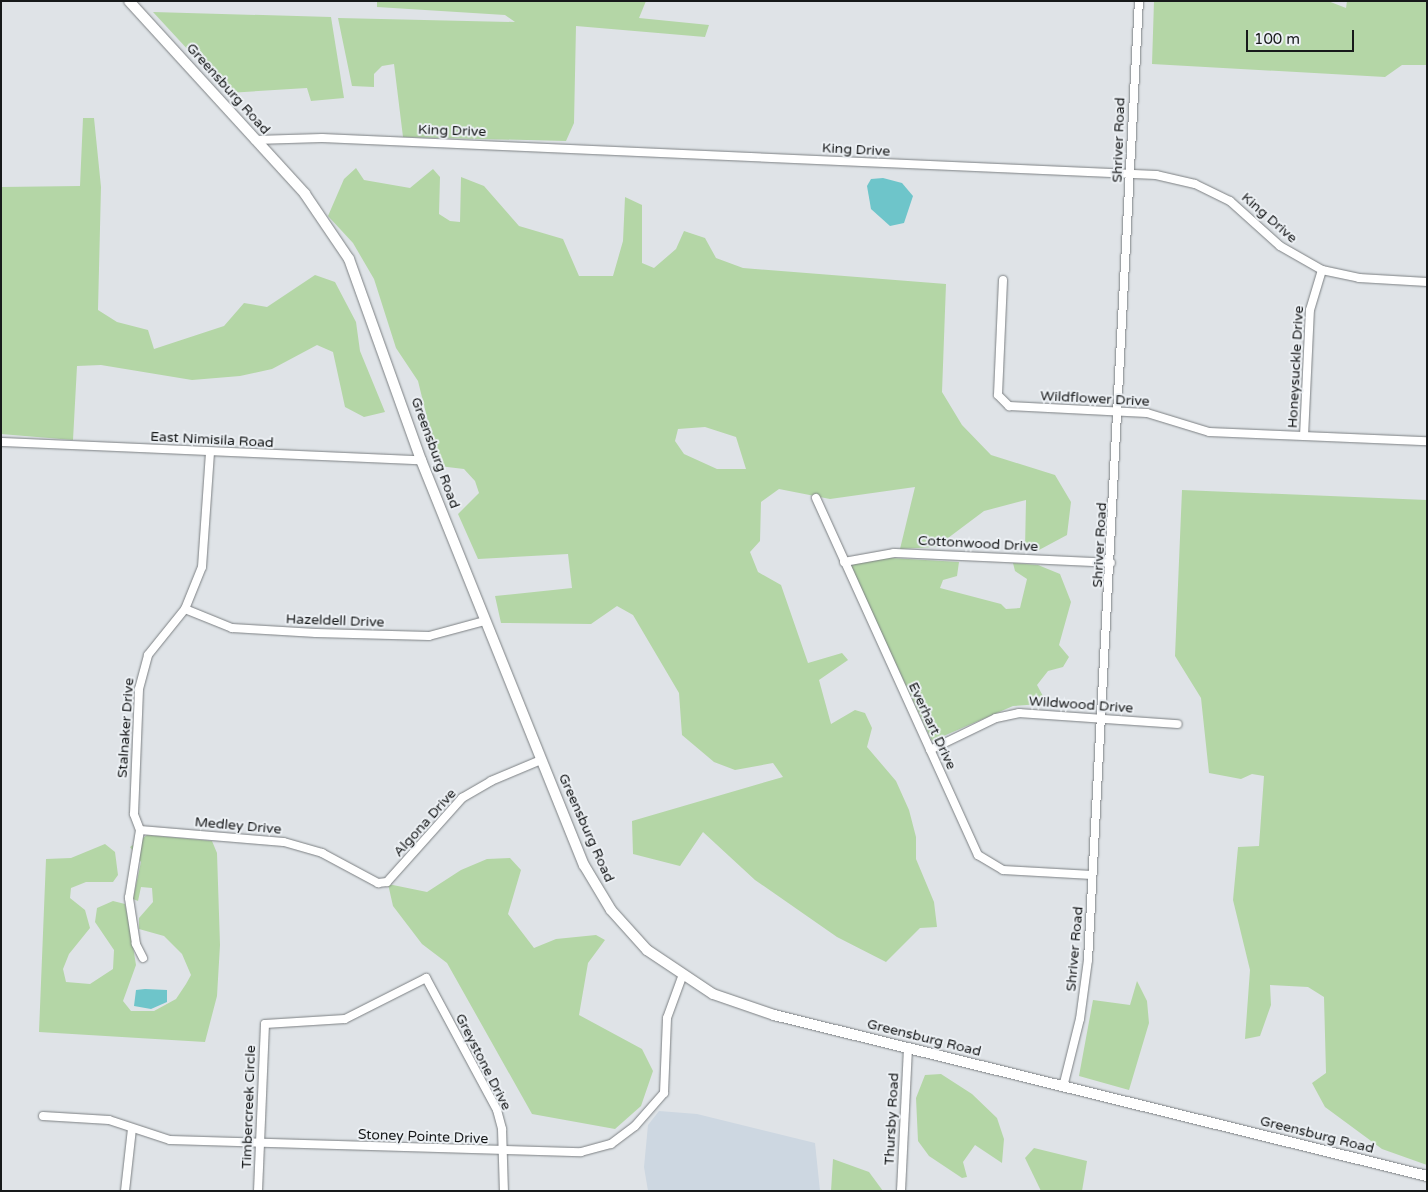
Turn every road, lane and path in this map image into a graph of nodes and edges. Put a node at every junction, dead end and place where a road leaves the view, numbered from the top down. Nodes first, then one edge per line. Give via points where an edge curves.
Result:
1 (130, 1) edge
2 (1139, 1) edge
3 (255, 140) junction
4 (1130, 173) junction
5 (1322, 270) junction
6 (1003, 280) dead end
7 (1427, 282) edge
8 (1120, 412) junction
9 (1304, 436) junction
10 (1427, 441) edge
11 (1, 442) edge
12 (210, 452) junction
13 (421, 460) junction
14 (816, 498) dead end
15 (844, 562) junction
16 (1112, 563) junction
17 (185, 609) junction
18 (485, 621) junction
19 (1102, 718) junction
20 (1178, 724) dead end
21 (930, 750) junction
22 (541, 760) junction
23 (140, 830) junction
24 (1092, 875) junction
25 (385, 882) joint
26 (143, 958) dead end
27 (682, 977) junction
28 (265, 1024) joint
29 (908, 1048) junction
30 (1063, 1087) junction
31 (43, 1116) dead end
32 (132, 1129) junction
33 (259, 1144) junction
34 (502, 1152) junction
35 (1427, 1176) edge
36 (126, 1191) edge
37 (258, 1191) edge
38 (504, 1191) edge
39 (901, 1191) edge

1 - 3 main road, Greensburg Road
2 - 4 street, Shriver Road
3 - 4 street, King Drive via 329,139
3 - 13 main road, Greensburg Road via 317,209 349,259
4 - 5 street, King Drive via 1176,179 1213,192 1243,211 1280,246
4 - 8 street, Shriver Road
5 - 7 street, King Drive via 1368,279
5 - 9 street, Honeysuckle Drive via 1310,310
6 - 8 street, Wildflower Drive via 1000,400 1009,406
8 - 9 street, Wildflower Drive via 1160,416 1209,432
8 - 16 street, Shriver Road
9 - 10 street, Wildflower Drive
11 - 12 street, East Nimisila Road
12 - 13 street, East Nimisila Road
12 - 17 street, Stalnaker Drive via 205,552
13 - 18 main road, Greensburg Road
14 - 15 street, Everhart Drive
15 - 16 street, Cottonwood Drive via 894,553
15 - 21 street, Everhart Drive
16 - 19 street, Shriver Road
17 - 18 street, Hazeldell Drive via 232,628 316,633 429,636
17 - 23 street, Stalnaker Drive via 156,640 141,675 134,814
18 - 22 main road, Greensburg Road
19 - 20 street, Wildwood Drive
19 - 21 street, Wildwood Drive via 1007,715
19 - 24 street, Shriver Road
21 - 24 street, Everhart Drive via 975,850 988,865 1003,870
22 - 25 street, Algona Drive via 482,785 462,798
22 - 27 main road, Greensburg Road via 584,865 604,900 637,941
23 - 25 street, Medley Drive via 284,842 322,853 372,881
23 - 26 street, Stalnaker Drive via 129,898 136,944
24 - 30 street, Shriver Road via 1084,994
27 - 29 main road, Greensburg Road via 740,1005
27 - 34 street, Stoney Pointe Drive via 667,1018 664,1093 658,1104 611,1144 564,1153
28 - 33 street, Timbercreek Circle
28 - 34 street, Greystone Drive via 345,1019 426,978 497,1110
29 - 30 main road, Greensburg Road
29 - 39 street, Thursby Road
30 - 35 main road, Greensburg Road
31 - 32 street, Stoney Pointe Drive via 109,1120
32 - 33 street, Stoney Pointe Drive via 170,1140
32 - 36 street
33 - 34 street, Stoney Pointe Drive
33 - 37 street, Timbercreek Circle
34 - 38 street, Greystone Drive

